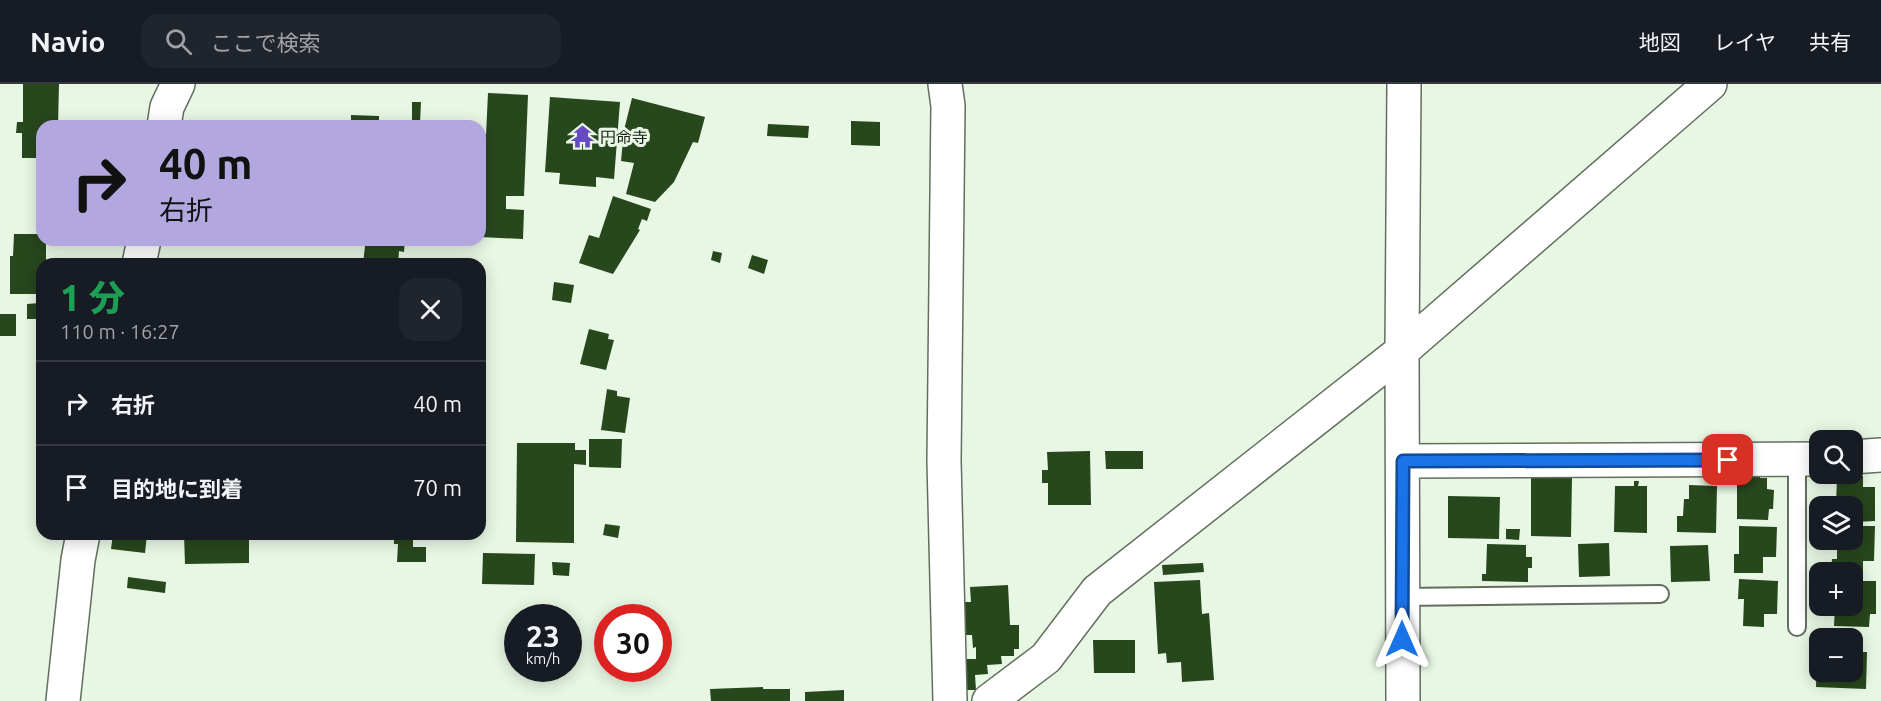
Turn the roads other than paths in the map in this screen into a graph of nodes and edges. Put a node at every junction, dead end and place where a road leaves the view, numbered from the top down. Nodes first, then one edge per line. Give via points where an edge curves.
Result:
1 (178, 84) edge
2 (945, 84) edge
3 (1404, 84) edge
4 (1710, 84) edge
5 (165, 120) edge
6 (1402, 351) junction
7 (1881, 455) edge
8 (1863, 456) edge
9 (1808, 459) edge
10 (1403, 461) junction
11 (82, 540) edge
12 (1660, 594) dead end
13 (1402, 597) junction
14 (1797, 627) dead end
15 (63, 701) edge
16 (950, 701) edge
17 (989, 701) edge
18 (1403, 701) edge

1 - 5 street
2 - 16 street via 948,106 944,461
3 - 6 street
4 - 6 street
6 - 10 street
6 - 17 street via 1097,591 1046,658
7 - 8 street
9 - 10 street
9 - 14 lane
10 - 13 street
11 - 15 street
12 - 13 lane
13 - 18 street

